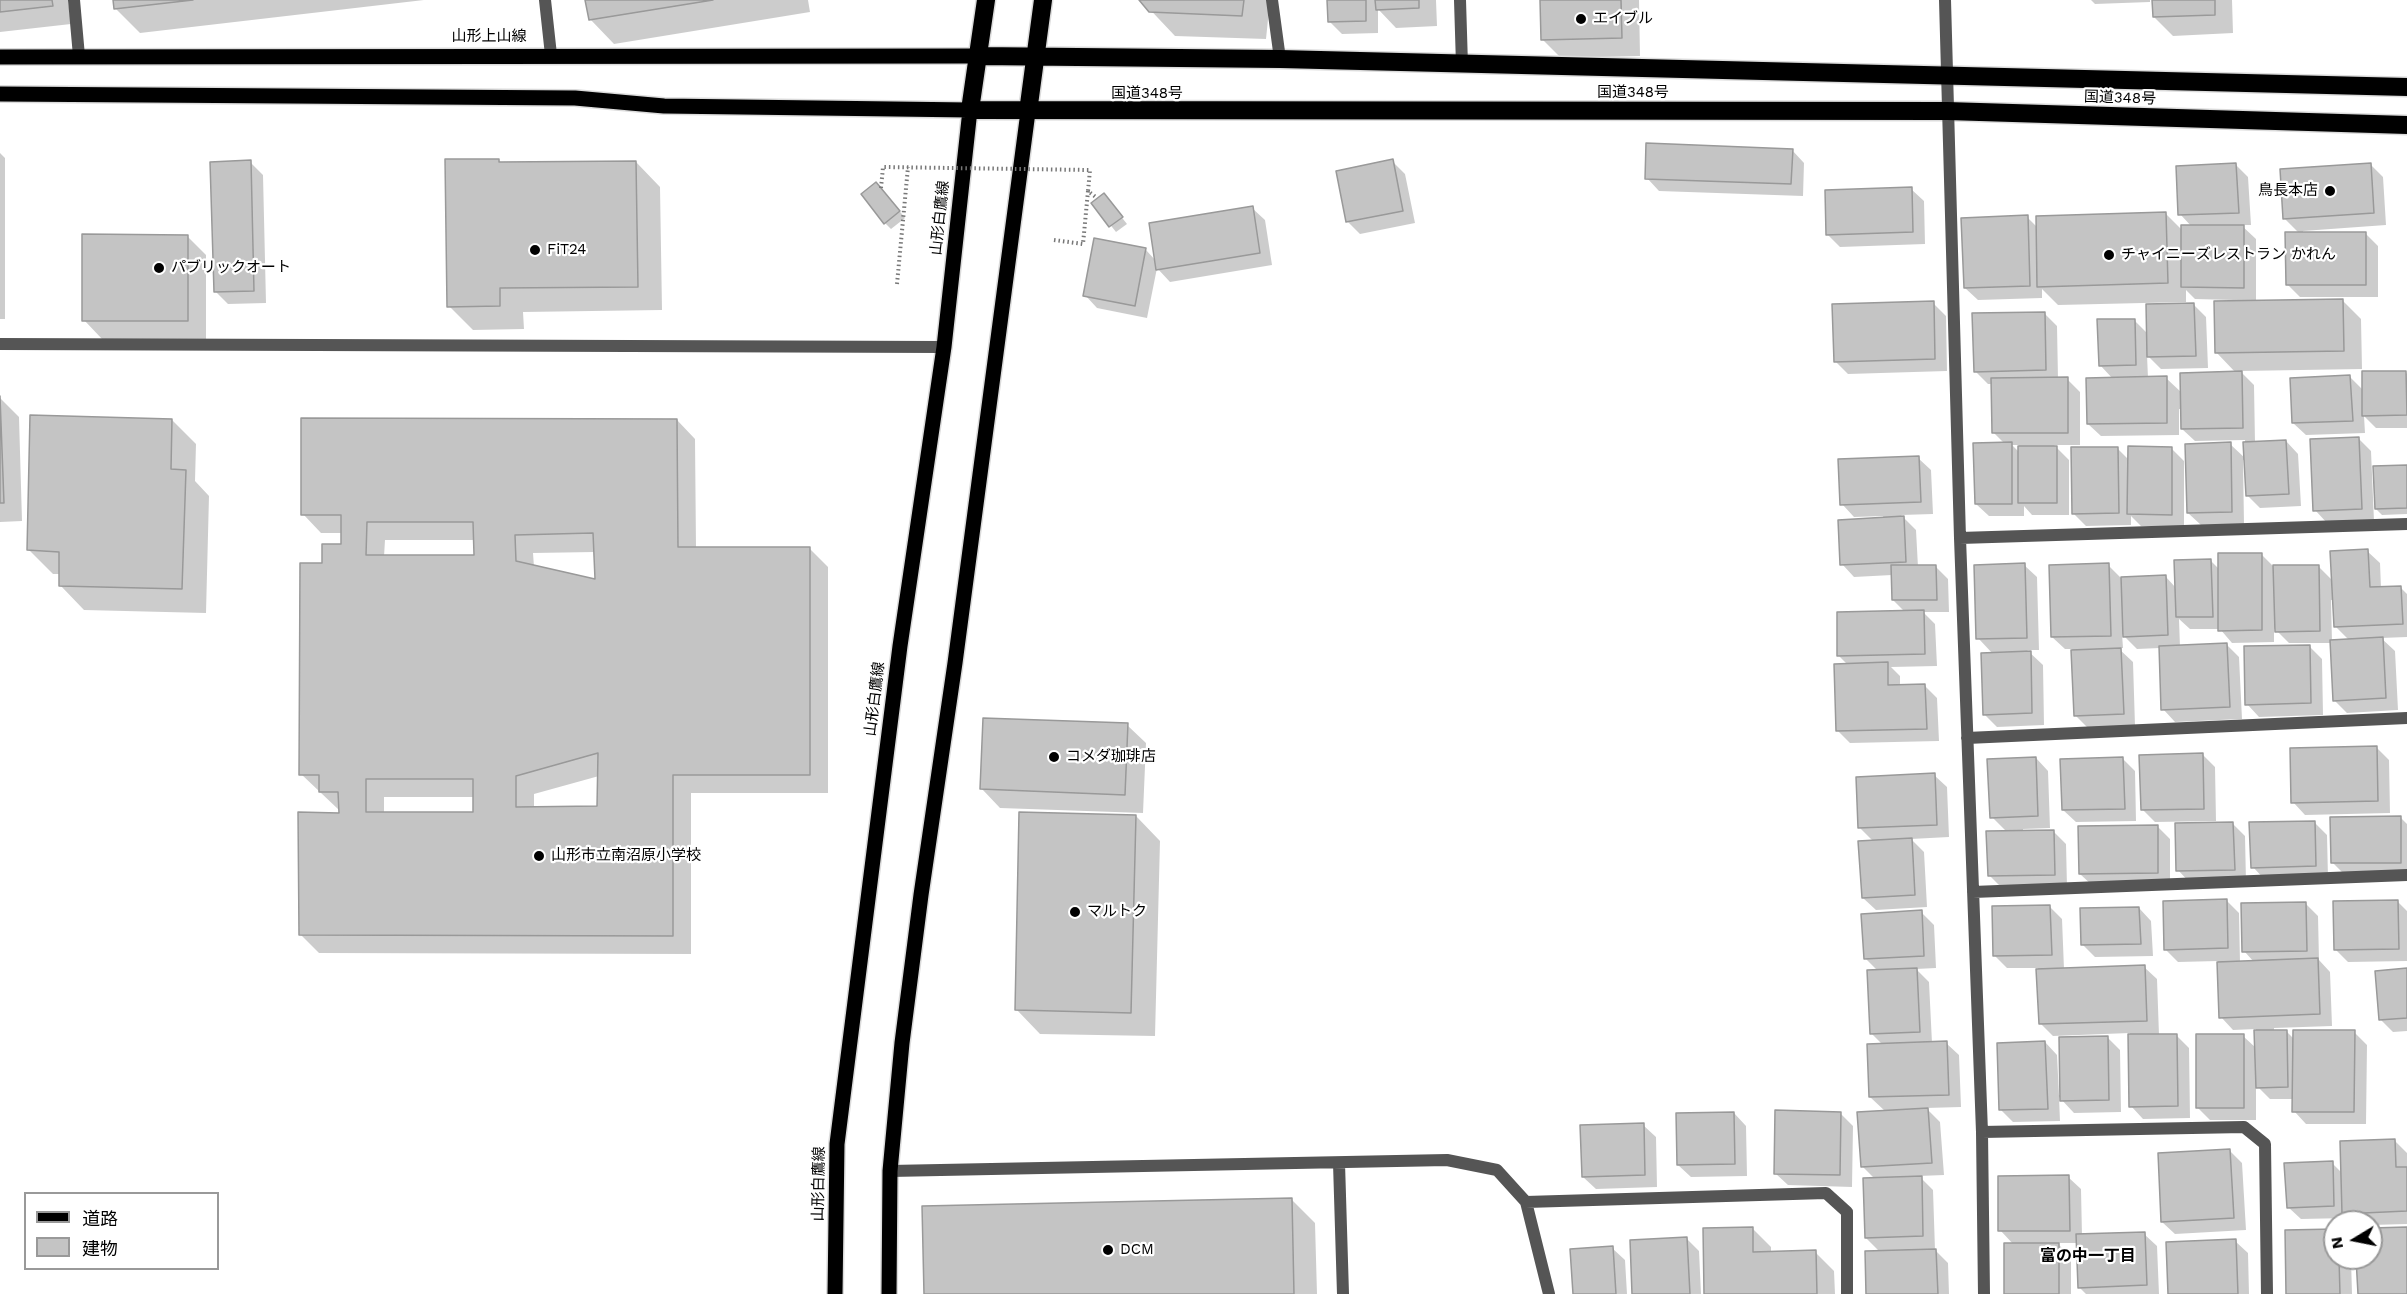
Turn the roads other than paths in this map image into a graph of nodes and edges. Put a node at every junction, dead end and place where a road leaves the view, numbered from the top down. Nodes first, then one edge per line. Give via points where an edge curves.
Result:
1 (74, 0) edge
2 (545, 0) edge
3 (986, 0) edge
4 (1043, 0) edge
5 (1272, 0) edge
6 (1460, 0) edge
7 (1945, 0) edge
8 (551, 55) junction
9 (80, 56) junction
10 (977, 56) junction
11 (1036, 56) junction
12 (0, 57) edge
13 (1280, 59) junction
14 (1462, 65) junction
15 (1947, 76) junction
16 (2407, 87) edge
17 (0, 94) edge
18 (970, 110) junction
19 (1947, 111) junction
20 (1029, 112) junction
21 (2407, 125) edge
22 (0, 344) edge
23 (944, 347) junction
24 (2407, 524) edge
25 (1960, 538) junction
26 (2407, 718) edge
27 (1967, 738) junction
28 (2407, 875) edge
29 (1973, 892) junction
30 (1982, 1132) junction
31 (1339, 1163) junction
32 (890, 1171) junction
33 (1526, 1202) junction
34 (835, 1294) edge
35 (889, 1294) edge
36 (1343, 1294) edge
37 (1549, 1294) edge
38 (1847, 1294) edge
39 (1984, 1294) edge
40 (2267, 1294) edge

1 - 9 lane
2 - 8 lane
3 - 10 highway
4 - 11 highway
5 - 13 lane
6 - 14 lane
7 - 15 lane
8 - 9 main road, 山形上山線
8 - 10 main road, 山形上山線
9 - 12 main road, 山形上山線
10 - 11 highway, 国道348号
10 - 18 highway
11 - 13 highway, 国道348号
11 - 20 highway
13 - 14 highway, 国道348号
14 - 15 highway, 国道348号
15 - 16 highway, 国道348号
15 - 19 lane
17 - 18 main road via 575,98 664,106
18 - 20 highway, 国道348号
18 - 23 main road, 山形白鷹線
19 - 20 highway, 国道348号
19 - 21 highway, 国道348号
19 - 25 lane
20 - 32 main road via 921,895
22 - 23 lane
23 - 34 main road, 山形白鷹線 via 900,646 837,1144
24 - 25 lane
25 - 27 lane
26 - 27 lane
27 - 29 lane
28 - 29 lane
29 - 30 lane
30 - 39 lane
30 - 40 lane via 2244,1127 2265,1144
31 - 32 lane
31 - 33 lane via 1447,1160 1497,1170
31 - 36 lane
32 - 35 main road
33 - 37 lane
33 - 38 lane via 1826,1193 1847,1212

